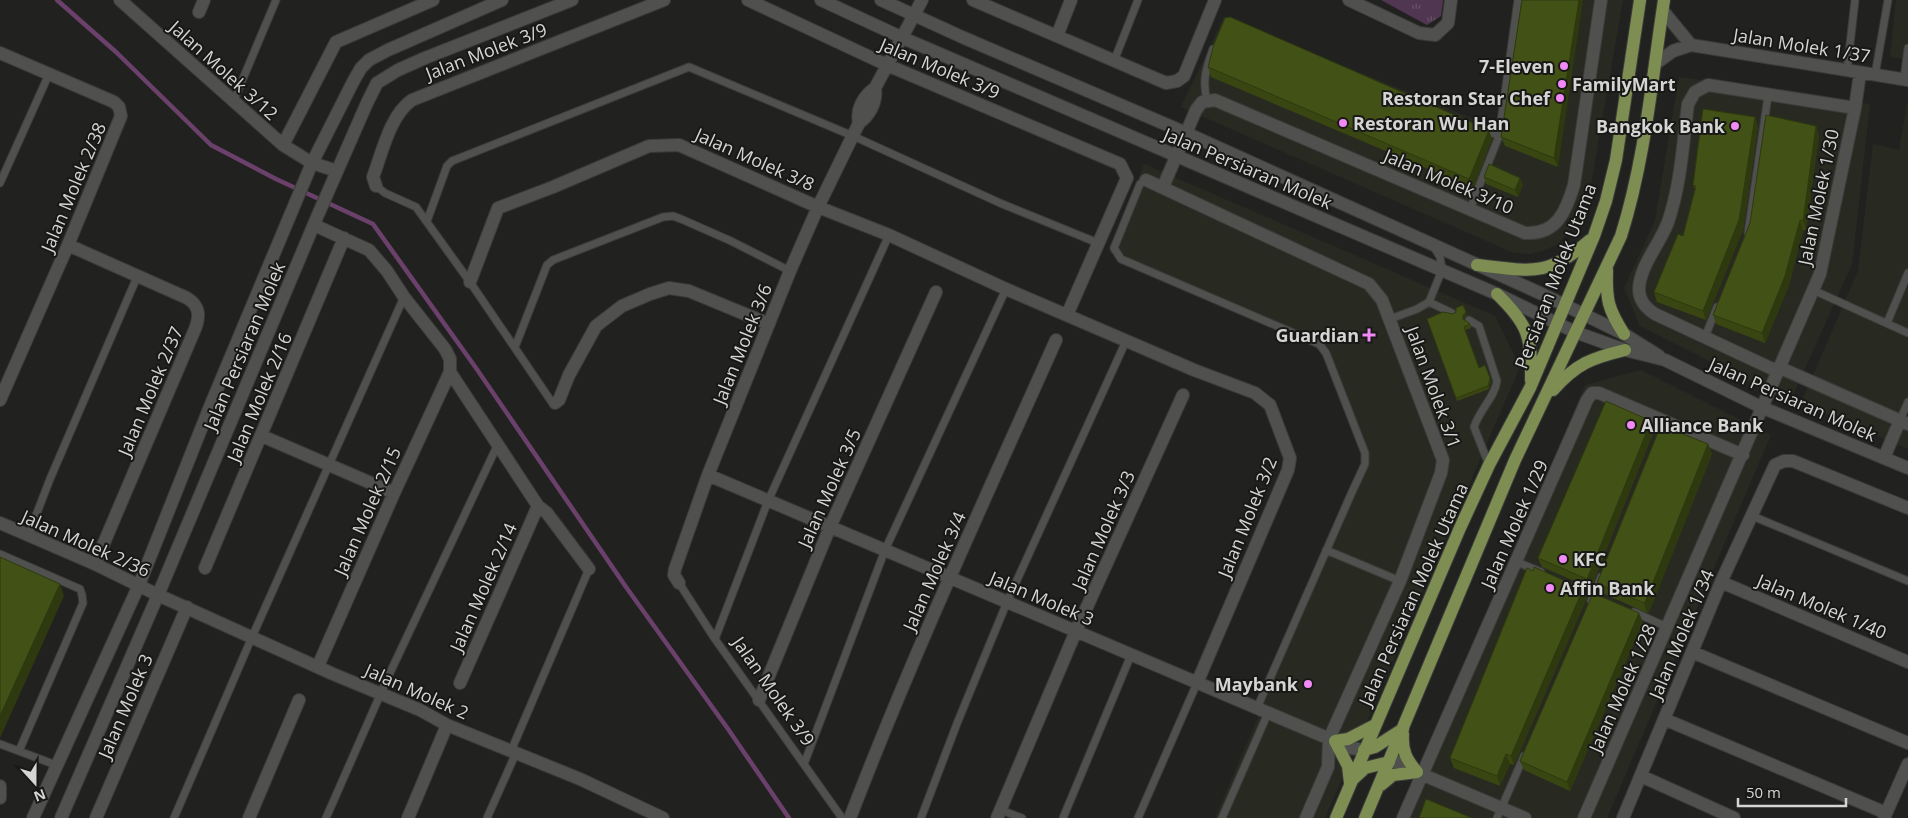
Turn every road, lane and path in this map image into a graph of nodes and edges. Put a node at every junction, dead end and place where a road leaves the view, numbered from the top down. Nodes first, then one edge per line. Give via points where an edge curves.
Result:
1 (276, 0) edge
2 (433, 0) edge
3 (502, 0) edge
4 (572, 0) edge
5 (664, 0) edge
6 (748, 0) edge
7 (821, 0) edge
8 (881, 0) edge
9 (922, 0) edge
10 (973, 0) edge
11 (1071, 0) edge
12 (1138, 0) edge
13 (1215, 0) edge
14 (1349, 0) edge
15 (1451, 0) edge
16 (1518, 0) edge
17 (1600, 0) edge
18 (1640, 0) edge
19 (1855, 0) edge
20 (1888, 0) edge
21 (128, 3) edge
22 (996, 5) edge
23 (1664, 6) edge
24 (915, 15) junction
25 (1057, 36) junction
26 (903, 38) junction
27 (1218, 39) edge
28 (1691, 45) junction
29 (1908, 48) edge
30 (0, 53) edge
31 (1114, 61) junction
32 (1655, 64) junction
33 (888, 65) junction
34 (1847, 71) junction
35 (1860, 73) junction
36 (49, 74) junction
37 (1875, 75) junction
38 (1906, 79) edge
39 (1768, 96) junction
40 (234, 100) junction
41 (1207, 101) junction
42 (1855, 108) junction
43 (1473, 125) edge
44 (1186, 133) junction
45 (853, 136) junction
46 (1500, 136) junction
47 (283, 145) junction
48 (1175, 156) junction
49 (312, 163) junction
50 (337, 171) junction
51 (1146, 180) joint
52 (0, 183) edge
53 (376, 186) joint
54 (1163, 187) junction
55 (818, 207) junction
56 (1470, 209) junction
57 (315, 221) junction
58 (427, 221) junction
59 (889, 235) junction
60 (1594, 236) junction
61 (344, 238) junction
62 (1745, 239) edge
63 (1098, 243) junction
64 (1431, 244) junction
65 (68, 245) junction
66 (1476, 265) junction
67 (1607, 265) junction
68 (1442, 270) junction
69 (790, 271) junction
70 (1908, 273) edge
71 (137, 277) junction
72 (470, 282) junction
73 (1006, 289) junction
74 (1812, 290) junction
75 (936, 292) dead end
76 (1497, 294) junction
77 (404, 297) junction
78 (1719, 301) edge
79 (1429, 302) junction
80 (1565, 304) junction
81 (1452, 312) edge
82 (1584, 313) junction
83 (1067, 315) junction
84 (1390, 319) junction
85 (1469, 320) dead end
86 (1556, 323) junction
87 (1887, 323) junction
88 (769, 324) junction
89 (1575, 332) junction
90 (1908, 333) edge
91 (1624, 334) junction
92 (1704, 337) junction
93 (1056, 340) dead end
94 (1126, 341) junction
95 (515, 347) junction
96 (1625, 350) junction
97 (1665, 360) junction
98 (1778, 369) junction
99 (450, 372) junction
100 (1530, 388) junction
101 (1182, 395) dead end
102 (0, 400) edge
103 (1544, 400) junction
104 (1908, 402) edge
105 (555, 403) joint
106 (1761, 407) junction
107 (1904, 422) edge
108 (262, 436) junction
109 (498, 444) junction
110 (1743, 455) junction
111 (1884, 458) junction
112 (329, 465) junction
113 (1489, 465) junction
114 (1908, 468) edge
115 (708, 475) junction
116 (394, 493) junction
117 (768, 501) junction
118 (538, 506) junction
119 (1908, 508) edge
120 (1750, 515) junction
121 (0, 523) edge
122 (830, 527) junction
123 (28, 536) junction
124 (885, 550) junction
125 (1326, 550) junction
126 (0, 554) edge
127 (1517, 562) junction
128 (95, 564) junction
129 (1605, 567) edge
130 (204, 568) dead end
131 (589, 569) joint
132 (1551, 576) edge
133 (949, 578) junction
134 (1400, 581) junction
135 (1908, 581) edge
136 (1721, 582) junction
137 (679, 583) joint
138 (139, 585) junction
139 (1585, 590) edge
140 (1594, 594) junction
141 (158, 595) junction
142 (1602, 598) edge
143 (1007, 602) junction
144 (187, 608) junction
145 (1626, 609) edge
146 (1586, 612) edge
147 (1667, 627) junction
148 (1076, 632) junction
149 (252, 637) junction
150 (715, 639) junction
151 (1692, 652) junction
152 (1132, 655) junction
153 (1908, 662) edge
154 (318, 666) junction
155 (1197, 683) junction
156 (460, 684) dead end
157 (381, 693) junction
158 (299, 700) dead end
159 (758, 700) junction
160 (1262, 710) junction
161 (1664, 719) junction
162 (447, 725) junction
163 (1375, 725) junction
164 (1403, 729) junction
165 (1332, 740) junction
166 (1908, 743) edge
167 (0, 744) edge
168 (1528, 746) edge
169 (1364, 750) junction
170 (19, 751) junction
171 (514, 752) junction
172 (1389, 762) junction
173 (804, 764) junction
174 (1908, 764) edge
175 (56, 765) junction
176 (1419, 773) junction
177 (1642, 776) junction
178 (1350, 783) junction
179 (0, 786) edge
180 (1379, 787) junction
181 (0, 798) edge
182 (1499, 813) edge
183 (644, 814) edge
184 (999, 814) edge
185 (1885, 815) edge
186 (33, 818) edge
187 (61, 818) edge
188 (96, 818) edge
189 (174, 818) edge
190 (249, 818) edge
191 (326, 818) edge
192 (408, 818) edge
193 (486, 818) edge
194 (663, 818) edge
195 (842, 818) edge
196 (850, 818) edge
197 (921, 818) edge
198 (1022, 818) edge
199 (1063, 818) edge
200 (1138, 818) edge
201 (1222, 818) edge
202 (1306, 818) edge
203 (1336, 818) edge
204 (1366, 818) edge
205 (1403, 818) edge
206 (1525, 818) edge
207 (1584, 818) edge
208 (1623, 818) edge
209 (1734, 818) edge

1 - 40 lane
2 - 47 street, Jalan Molek 3/12 via 336,42
3 - 49 street, Jalan Persiaran Molek via 369,60 354,80
4 - 50 street, Jalan Persiaran Molek via 383,78 367,103
5 - 53 street, Jalan Molek 3/9 via 412,100 396,117 373,177
6 - 33 street, Jalan Molek 3/9
7 - 26 street, Jalan Persiaran Molek
8 - 24 street, Jalan Persiaran Molek
9 - 24 street, Jalan Molek 3/6
10 - 22 street
11 - 25 street
12 - 31 lane
13 - 31 street via 1184,76 1177,81 1166,84
14 - 15 street via 1419,33 1435,35 1448,23
16 - 46 lane
17 - 56 street, Jalan Molek 3/10 via 1574,185 1560,219 1550,228 1535,234 1525,233
18 - 60 main road, Persiaran Molek Utama via 1616,160
19 - 34 lane
20 - 37 lane
21 - 40 street, Jalan Molek 3/12
22 - 25 street
23 - 28 street
23 - 32 main road
24 - 26 street, Jalan Molek 3/6
24 - 44 street, Jalan Persiaran Molek
25 - 31 street
26 - 33 street, Jalan Molek 3/6
26 - 48 street, Jalan Persiaran Molek
27 - 41 lane via 1204,76
28 - 32 street via 1673,51
28 - 34 street, Jalan Molek 1/37
29 - 38 lane
30 - 36 street, Jalan Molek 2/38
32 - 67 main road via 1632,201
33 - 45 street, Jalan Molek 3/6 via 875,88 867,93 857,114 859,123
33 - 63 street, Jalan Molek 3/9 via 1120,164 1127,178
34 - 35 street, Jalan Molek 1/37
35 - 37 street, Jalan Molek 1/37
35 - 42 street, Jalan Molek 1/30
36 - 52 lane
36 - 65 street, Jalan Molek 2/38 via 114,102 121,113 121,120
37 - 38 street, Jalan Molek 1/37
39 - 42 street
39 - 62 lane
39 - 92 street via 1708,85 1695,92 1688,104 1676,196 1668,224 1643,272 1639,290 1646,308
40 - 47 street, Jalan Molek 3/12
41 - 44 street via 1196,110
41 - 56 street, Jalan Molek 3/10 via 1215,100
42 - 74 street, Jalan Molek 1/30 via 1823,264
43 - 46 lane
44 - 48 street
44 - 64 street, Jalan Persiaran Molek
45 - 55 street, Jalan Molek 3/6
45 - 58 lane via 689,67 452,161 447,166
45 - 63 lane
46 - 56 lane
47 - 49 street, Jalan Molek 3/12
48 - 54 street
48 - 68 street, Jalan Persiaran Molek
49 - 50 street, Jalan Molek 3/12
49 - 138 street, Jalan Persiaran Molek
50 - 57 street, Jalan Persiaran Molek
51 - 54 street, Jalan Molek 3/1
51 - 125 lane via 1140,184 1114,248 1121,259 1319,344 1326,353 1365,453 1365,464
53 - 58 lane via 416,207
54 - 84 street, Jalan Molek 3/1 via 1369,284 1382,300
55 - 59 street, Jalan Molek 3/8
55 - 69 street, Jalan Molek 3/6
55 - 72 street, Jalan Molek 3/8 via 679,145 649,146 498,208
57 - 61 street
57 - 141 street, Jalan Persiaran Molek
58 - 72 lane
59 - 73 street, Jalan Molek 3/8
59 - 117 lane
60 - 66 main road via 1567,259 1543,268 1516,270
60 - 80 main road, Persiaran Molek Utama
61 - 77 street via 369,250
61 - 108 street, Jalan Molek 2/16
63 - 83 street
64 - 66 street, Jalan Persiaran Molek
64 - 68 lane via 1440,257
65 - 71 street, Jalan Molek 2/37
65 - 102 street, Jalan Molek 2/38
66 - 80 street, Jalan Persiaran Molek
67 - 82 main road, Persiaran Molek Utama
67 - 91 main road via 1607,303
68 - 76 street, Jalan Persiaran Molek
68 - 79 lane
69 - 88 street, Jalan Molek 3/6
69 - 95 lane via 681,219 663,217 552,260 547,265
70 - 87 lane
71 - 123 lane
71 - 128 street, Jalan Molek 2/37 via 192,301 199,316
72 - 95 lane
73 - 83 street, Jalan Molek 3/8
73 - 124 lane
74 - 87 lane
74 - 98 street, Jalan Molek 1/30
75 - 122 street, Jalan Molek 3/5
76 - 86 street, Jalan Persiaran Molek
76 - 100 main road via 1524,325 1529,340
77 - 99 street via 444,349 450,359
77 - 112 lane
78 - 92 lane
79 - 81 lane
79 - 84 lane
80 - 82 street, Jalan Persiaran Molek
80 - 86 main road, Persiaran Molek Utama
82 - 89 main road, Persiaran Molek Utama
82 - 91 street, Jalan Persiaran Molek
83 - 94 street, Jalan Molek 3/2
84 - 134 street, Jalan Molek 3/1 via 1443,460
85 - 113 lane via 1479,326 1497,381 1496,389 1474,426
86 - 89 street, Jalan Persiaran Molek
86 - 100 main road, Persiaran Molek Utama
87 - 90 lane
88 - 105 street via 689,291 669,288 650,294 622,306 596,326 569,375 560,400
88 - 115 street, Jalan Molek 3/6
89 - 96 street, Jalan Persiaran Molek
89 - 103 main road, Persiaran Molek Utama
91 - 97 street, Jalan Persiaran Molek
92 - 98 street
93 - 133 street, Jalan Molek 3/4
94 - 143 lane
94 - 155 street, Jalan Molek 3/2 via 1255,393 1270,405 1290,458 1288,470
95 - 105 lane
96 - 97 street, Jalan Persiaran Molek
96 - 103 main road via 1589,360 1575,368
97 - 106 street, Jalan Persiaran Molek
98 - 106 street, Jalan Molek 1/30
98 - 107 street
99 - 109 street
99 - 116 street, Jalan Molek 2/15
100 - 113 main road, Jalan Persiaran Molek Utama
101 - 148 street, Jalan Molek 3/3
103 - 164 main road via 1515,460
104 - 107 lane
106 - 110 street, Jalan Molek 1/28
106 - 111 street, Jalan Persiaran Molek
107 - 111 street
108 - 112 street
108 - 130 street, Jalan Molek 2/16
109 - 118 street
109 - 157 lane
110 - 127 street, Jalan Molek 1/29 via 1662,426 1600,393 1592,393
110 - 147 street, Jalan Molek 1/28
111 - 114 street, Jalan Persiaran Molek
112 - 116 street
112 - 149 lane
113 - 163 main road, Jalan Persiaran Molek Utama
115 - 117 street, Jalan Molek 3
115 - 137 street, Jalan Molek 3/6 via 675,569
116 - 154 street, Jalan Molek 2/15
117 - 122 street, Jalan Molek 3
117 - 150 lane
118 - 131 street via 547,513
118 - 156 street, Jalan Molek 2/14
119 - 120 street, Jalan Molek 1/34 via 1793,461 1784,461 1775,465
120 - 135 lane
120 - 136 street, Jalan Molek 1/34
121 - 123 street, Jalan Molek 2/36
122 - 124 street, Jalan Molek 3
122 - 159 street, Jalan Molek 3/5
123 - 128 street, Jalan Molek 2/36
124 - 133 street, Jalan Molek 3
124 - 173 lane
125 - 134 lane
125 - 160 lane
126 - 170 lane via 80,589 83,604
127 - 132 lane
127 - 176 street, Jalan Molek 1/29
128 - 138 street, Jalan Molek 2/36
129 - 140 lane
131 - 171 lane
133 - 143 street, Jalan Molek 3
133 - 196 street, Jalan Molek 3/4 via 886,723
134 - 165 street, Jalan Molek 3/1
136 - 151 street, Jalan Molek 1/34
136 - 153 street, Jalan Molek 1/40
137 - 150 lane, Jalan Molek 3/9
138 - 141 street, Jalan Molek 2/36
138 - 175 street, Jalan Persiaran Molek
139 - 140 lane
140 - 142 lane
140 - 146 lane
141 - 144 street, Jalan Molek 2
141 - 187 street, Jalan Persiaran Molek
143 - 148 street, Jalan Molek 3
143 - 197 lane
144 - 149 street, Jalan Molek 2
144 - 188 street, Jalan Molek 3
145 - 147 lane
147 - 207 street, Jalan Molek 1/28
148 - 152 street, Jalan Molek 3
148 - 184 street, Jalan Molek 3/3
149 - 154 street, Jalan Molek 2
149 - 189 lane
150 - 159 lane, Jalan Molek 3/9
151 - 161 street, Jalan Molek 1/34
151 - 166 street
152 - 155 street, Jalan Molek 3
152 - 199 lane
154 - 157 street, Jalan Molek 2
155 - 160 street, Jalan Molek 3
155 - 200 lane, Jalan Molek 3/2
157 - 162 street, Jalan Molek 2
157 - 191 lane
158 - 190 street
159 - 173 lane, Jalan Molek 3/9
160 - 165 street, Jalan Molek 3
160 - 201 lane
161 - 177 street, Jalan Molek 1/34
161 - 185 street
162 - 171 street, Jalan Molek 2
162 - 192 street
163 - 165 main road via 1359,734
163 - 169 main road, Jalan Persiaran Molek Utama
164 - 169 main road via 1375,747
164 - 172 main road
164 - 176 main road via 1402,748 1406,760
165 - 169 street, Jalan Molek 3
165 - 178 main road via 1344,756
165 - 202 street, Jalan Molek 3/1 via 1328,767
167 - 170 lane
168 - 182 lane
169 - 178 main road, Jalan Persiaran Molek Utama
170 - 175 lane
171 - 183 street, Jalan Molek 2 via 580,779
171 - 193 lane
172 - 176 street via 1398,762
172 - 178 main road via 1365,768
172 - 180 main road
173 - 195 lane, Jalan Molek 3/9
174 - 185 street
175 - 186 street, Jalan Persiaran Molek
176 - 180 main road via 1394,774
176 - 182 street
176 - 205 street, Jalan Molek 1/29
177 - 208 street, Jalan Molek 1/34
177 - 209 street
178 - 203 main road, Jalan Persiaran Molek Utama
179 - 181 street
180 - 204 main road
182 - 206 street
183 - 194 street, Jalan Molek 2
184 - 198 lane

